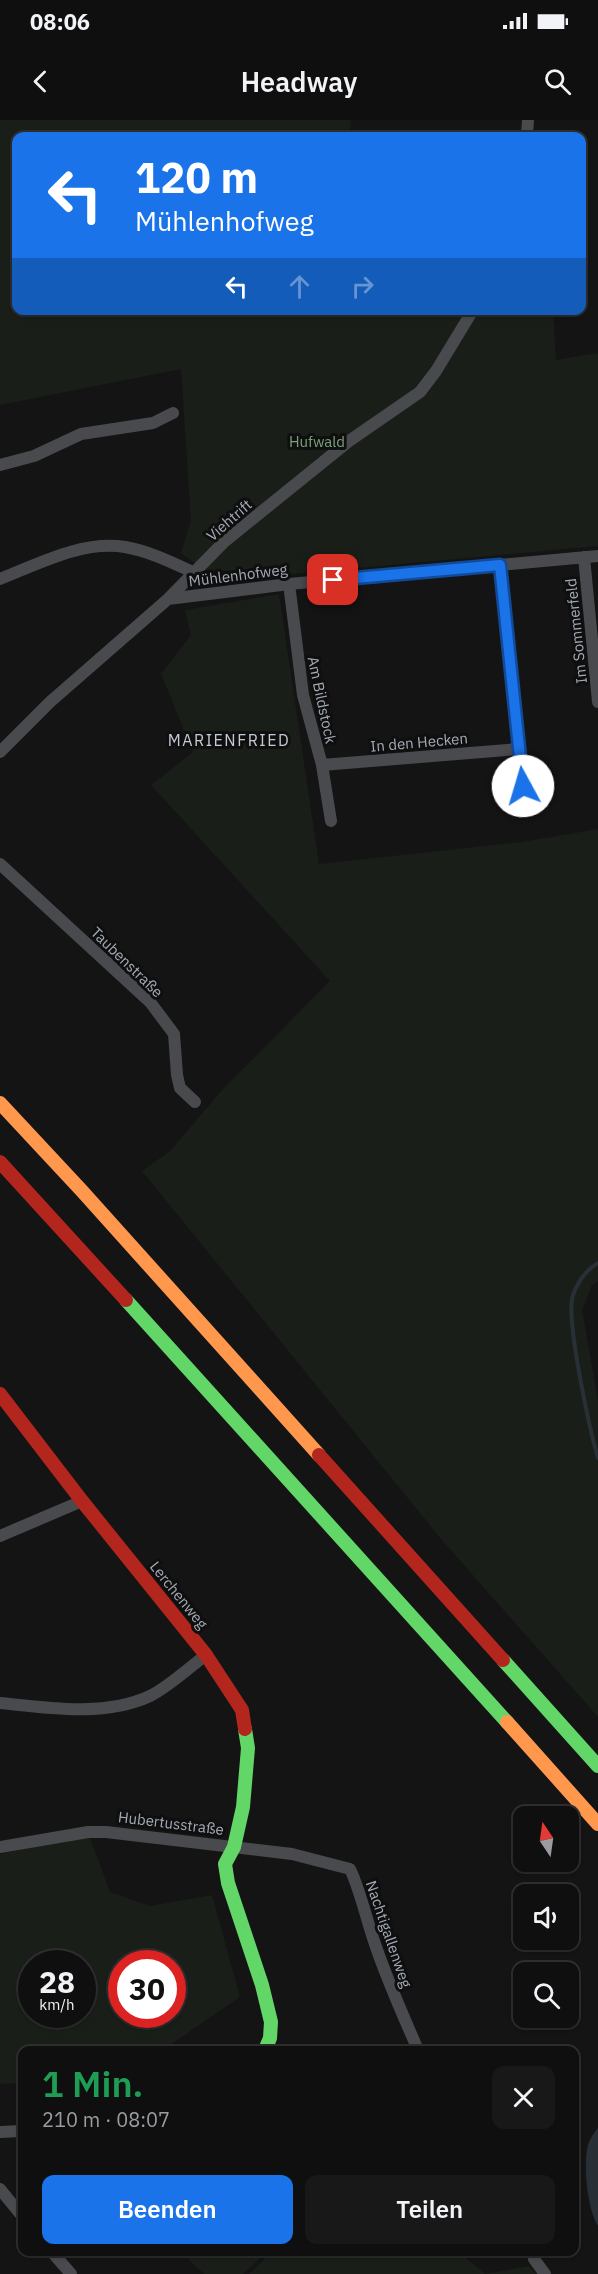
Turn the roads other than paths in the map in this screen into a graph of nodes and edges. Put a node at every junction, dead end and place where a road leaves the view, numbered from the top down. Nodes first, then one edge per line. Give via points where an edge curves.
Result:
1 (470, 315) edge
2 (173, 413) dead end
3 (0, 465) edge
4 (598, 556) edge
5 (584, 557) junction
6 (500, 565) junction
7 (195, 573) junction
8 (0, 579) edge
9 (289, 584) junction
10 (168, 599) junction
11 (598, 702) edge
12 (519, 748) junction
13 (0, 752) edge
14 (322, 765) junction
15 (525, 804) dead end
16 (331, 821) dead end
17 (0, 864) edge
18 (195, 1102) dead end
19 (0, 1103) edge
20 (0, 1162) edge
21 (0, 1394) edge
22 (82, 1501) junction
23 (0, 1536) edge
24 (206, 1655) junction
25 (0, 1703) edge
26 (598, 1766) edge
27 (598, 1824) edge
28 (0, 1847) edge
29 (234, 1847) junction
30 (267, 2046) edge
31 (416, 2046) edge
32 (18, 2131) edge
33 (0, 2132) edge
34 (0, 2189) edge
35 (18, 2211) edge
36 (55, 2256) edge
37 (534, 2256) edge
38 (71, 2274) edge
39 (545, 2274) edge

1 - 7 street, Viehtrift via 420,392 296,483 224,542
2 - 3 street via 153,423 81,434 34,456
4 - 5 street, Mühlenhofweg
5 - 6 street, Mühlenhofweg
5 - 11 street, Im Sommerfeld
6 - 9 street, Mühlenhofweg
6 - 12 street
7 - 8 street via 124,546 66,553
7 - 10 street, Viehtrift
9 - 10 street, Mühlenhofweg
9 - 14 street, Am Bildstock via 303,696
10 - 13 street, Viehtrift via 50,702
12 - 14 street, In den Hecken
12 - 15 street
14 - 16 street, Am Bildstock
17 - 18 street, Taubenstraße via 150,1002 174,1034 180,1088
19 - 26 main road
20 - 27 main road
21 - 22 main road, Lerchenweg
22 - 23 street
22 - 24 main road, Lerchenweg
24 - 25 street via 151,1696 106,1708
24 - 29 main road, Lerchenweg via 242,1710 248,1748 243,1807
28 - 29 street, Hubertusstraße via 88,1832
29 - 30 main road, Hubertusstraße via 225,1864 228,1883 271,2022
29 - 31 street, Nachtigallenweg via 292,1854 350,1869 386,1976
32 - 33 street
34 - 35 street
36 - 38 street
37 - 39 street

